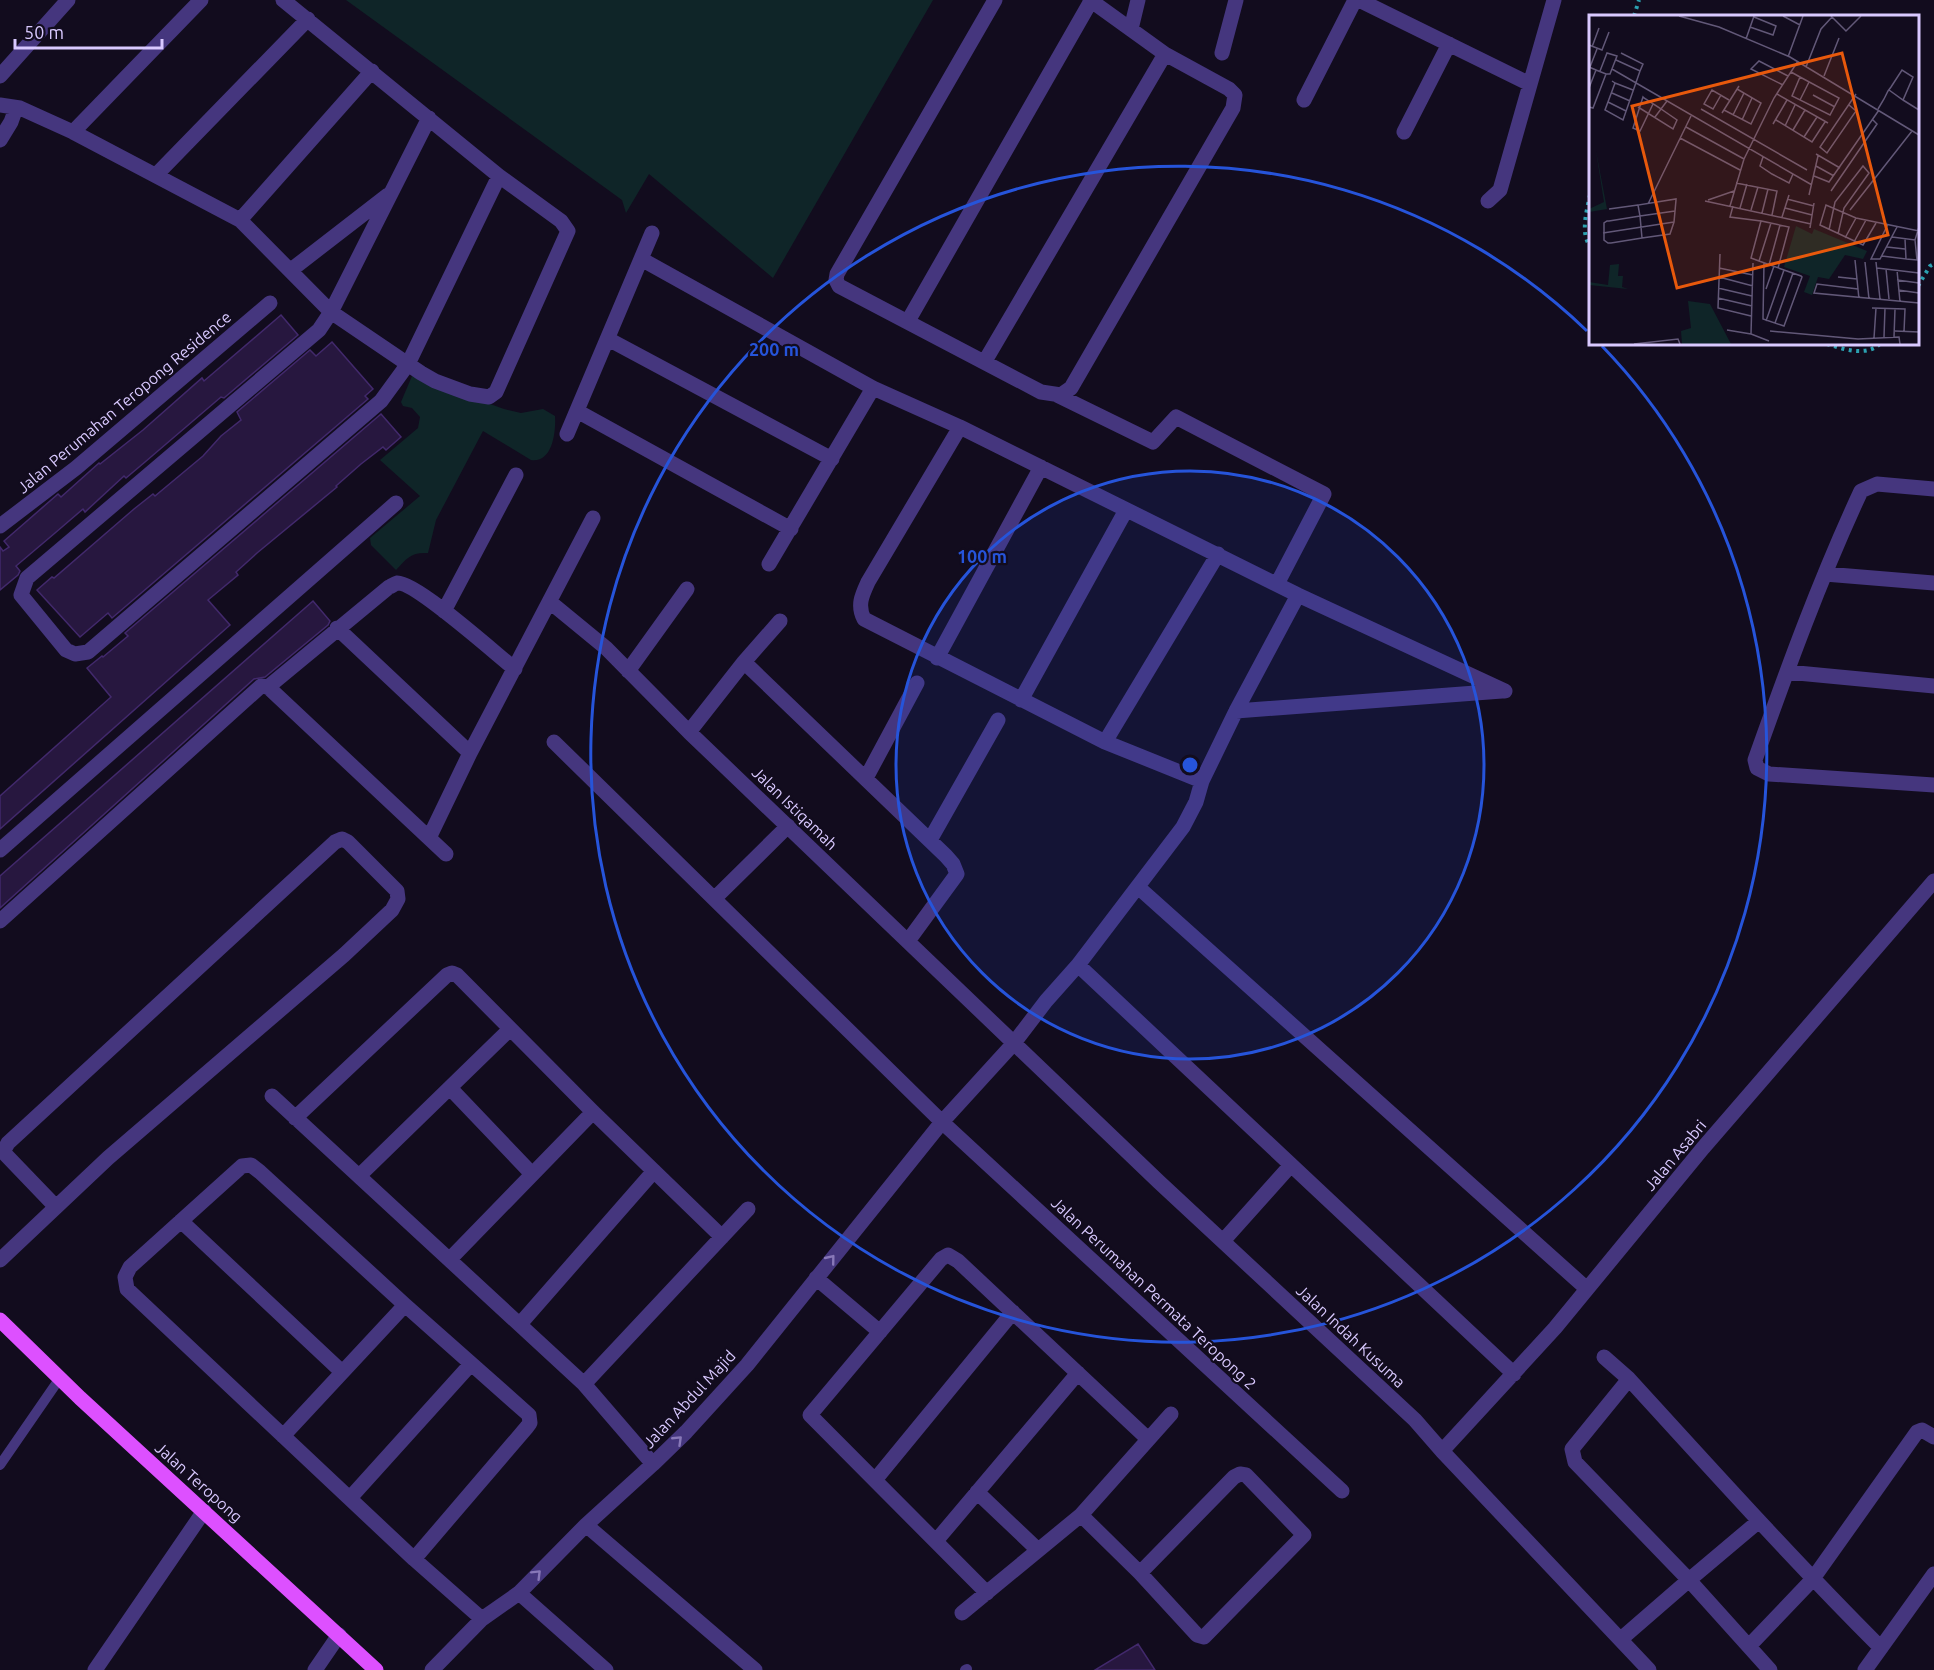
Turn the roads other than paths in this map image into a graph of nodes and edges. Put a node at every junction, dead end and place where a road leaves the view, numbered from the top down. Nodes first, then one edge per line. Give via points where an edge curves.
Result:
1 (68, 0) edge
2 (201, 0) edge
3 (284, 0) edge
4 (995, 0) edge
5 (1090, 0) edge
6 (1138, 0) edge
7 (1236, 0) edge
8 (1357, 0) edge
9 (1554, 0) edge
10 (308, 19) junction
11 (1131, 29) junction
12 (1449, 44) junction
13 (1222, 53) dead end
14 (1165, 54) junction
15 (372, 70) junction
16 (0, 76) edge
17 (1530, 84) junction
18 (1304, 100) dead end
19 (0, 105) edge
20 (16, 108) junction
21 (429, 118) junction
22 (74, 132) junction
23 (1404, 132) dead end
24 (0, 140) edge
25 (156, 175) junction
26 (499, 176) junction
27 (390, 193) junction
28 (1488, 201) dead end
29 (240, 220) junction
30 (652, 233) dead end
31 (641, 259) junction
32 (291, 270) junction
33 (270, 303) dead end
34 (332, 312) junction
35 (908, 321) junction
36 (608, 339) junction
37 (985, 360) junction
38 (408, 364) junction
39 (873, 388) junction
40 (1057, 395) junction
41 (577, 411) junction
42 (960, 427) junction
43 (567, 434) dead end
44 (832, 459) junction
45 (1041, 467) junction
46 (516, 475) dead end
47 (1934, 489) edge
48 (396, 503) dead end
49 (1126, 510) junction
50 (593, 518) dead end
51 (0, 526) edge
52 (791, 529) junction
53 (1218, 554) junction
54 (769, 564) dead end
55 (1825, 574) junction
56 (1934, 583) edge
57 (1277, 584) junction
58 (687, 589) dead end
59 (1298, 594) junction
60 (550, 602) junction
61 (444, 610) junction
62 (780, 621) dead end
63 (337, 628) junction
64 (937, 658) junction
65 (744, 662) junction
66 (515, 669) junction
67 (628, 671) junction
68 (1787, 672) junction
69 (917, 683) dead end
70 (1934, 686) edge
71 (268, 687) junction
72 (1021, 700) junction
73 (1236, 711) junction
74 (998, 720) dead end
75 (689, 732) junction
76 (554, 742) dead end
77 (1105, 742) junction
78 (470, 753) junction
79 (866, 778) junction
80 (1202, 781) junction
81 (1934, 785) edge
82 (788, 826) junction
83 (429, 838) junction
84 (930, 840) junction
85 (0, 850) edge
86 (446, 854) dead end
87 (1934, 881) edge
88 (1138, 887) junction
89 (715, 898) junction
90 (0, 921) edge
91 (908, 941) junction
92 (1078, 965) junction
93 (510, 1029) junction
94 (1014, 1043) junction
95 (450, 1088) junction
96 (272, 1096) dead end
97 (593, 1112) junction
98 (296, 1118) junction
99 (942, 1122) junction
100 (1291, 1165) junction
101 (654, 1171) junction
102 (532, 1174) junction
103 (359, 1176) junction
104 (56, 1207) junction
105 (748, 1209) dead end
106 (181, 1221) junction
107 (722, 1237) junction
108 (1222, 1241) junction
109 (450, 1259) junction
110 (0, 1260) edge
111 (816, 1278) junction
112 (1587, 1289) junction
113 (405, 1305) junction
114 (1013, 1312) junction
115 (0, 1320) edge
116 (520, 1324) junction
117 (880, 1332) junction
118 (1604, 1357) dead end
119 (471, 1364) junction
120 (342, 1372) junction
121 (1078, 1373) junction
122 (1514, 1374) junction
123 (60, 1378) junction
124 (1629, 1379) junction
125 (584, 1384) junction
126 (1171, 1414) dead end
127 (283, 1436) junction
128 (1934, 1437) edge
129 (1148, 1439) junction
130 (1442, 1451) junction
131 (653, 1464) junction
132 (0, 1465) edge
133 (875, 1480) junction
134 (1342, 1491) dead end
135 (977, 1492) junction
136 (350, 1498) junction
137 (204, 1511) junction
138 (1081, 1515) junction
139 (1759, 1521) junction
140 (586, 1525) junction
141 (936, 1541) junction
142 (1038, 1550) junction
143 (414, 1559) junction
144 (1140, 1573) junction
145 (1934, 1574) edge
146 (1689, 1580) junction
147 (1812, 1580) junction
148 (519, 1593) junction
149 (987, 1593) junction
150 (962, 1613) dead end
151 (482, 1619) junction
152 (339, 1635) junction
153 (1621, 1639) junction
154 (1749, 1646) junction
155 (1881, 1648) junction
156 (95, 1670) edge
157 (315, 1670) edge
158 (376, 1670) edge
159 (432, 1670) edge
160 (606, 1670) edge
161 (754, 1670) edge
162 (1649, 1670) edge
163 (1770, 1670) edge
164 (1865, 1670) edge

1 - 16 street
2 - 22 street
3 - 10 street
4 - 35 street via 837,274 839,286
5 - 11 street
5 - 35 street
6 - 11 street
7 - 13 street
8 - 12 street
8 - 18 street
9 - 17 street
10 - 15 street
10 - 25 street
11 - 14 street
12 - 17 street
12 - 23 street
14 - 37 street
14 - 40 street via 1229,89 1235,95 1233,108 1071,388
15 - 21 street
15 - 29 street
17 - 28 street via 1500,190
19 - 20 street
20 - 22 street
20 - 24 street
21 - 26 street
21 - 27 street
22 - 25 street
25 - 29 street
26 - 38 street
26 - 38 street via 561,221 568,231 496,392 489,397 470,394 435,381
27 - 32 street
27 - 34 street
29 - 32 street
30 - 31 street
31 - 36 street
31 - 39 street
32 - 34 street
33 - 51 street, Jalan Perumahan Teropong Residence via 76,468
34 - 38 street
34 - 38 street via 308,340 27,578 21,595 66,651 88,652 381,401
35 - 37 street
36 - 41 street
36 - 44 street
37 - 40 street via 1041,392
39 - 42 street
39 - 44 street
40 - 57 street via 1153,442 1176,417 1324,494
41 - 43 street
41 - 52 street
42 - 45 street
42 - 64 street via 860,598 864,619
44 - 52 street
45 - 49 street
45 - 64 street
46 - 61 street
47 - 55 street via 1877,484 1861,491
48 - 85 street
49 - 53 street
49 - 72 street
50 - 60 street
52 - 54 street
53 - 57 street
53 - 77 street
55 - 56 street
55 - 68 street
57 - 59 street
58 - 67 street
59 - 73 street, Jalan Abdul Majid
59 - 73 street via 1505,691
60 - 66 street
60 - 67 street, Jalan Istiqamah
61 - 63 street via 398,583
61 - 66 street
62 - 65 street
63 - 71 street
63 - 78 street
64 - 72 street
65 - 75 street
65 - 79 street
66 - 78 street
67 - 75 street, Jalan Istiqamah
68 - 70 street
68 - 81 street via 1755,760 1756,768 1768,774
69 - 79 street
71 - 83 street
71 - 90 street via 261,686
72 - 77 street
73 - 80 street, Jalan Abdul Majid
74 - 84 street
75 - 82 street, Jalan Istiqamah
76 - 89 street, Jalan Perumahan Permata Teropong 2
77 - 80 street
78 - 83 street
79 - 84 street
80 - 88 street, Jalan Abdul Majid via 1183,827
82 - 89 street
82 - 91 street, Jalan Istiqamah
83 - 86 street
84 - 91 street via 953,864 957,874
87 - 112 street, Jalan Asabri
88 - 92 street, Jalan Abdul Majid
88 - 112 street
89 - 99 street, Jalan Perumahan Permata Teropong 2
91 - 94 street, Jalan Istiqamah
92 - 94 street, Jalan Abdul Majid
92 - 100 street
93 - 95 street
93 - 97 street
93 - 98 street via 457,975 447,975
94 - 99 street, Jalan Abdul Majid
94 - 108 street, Jalan Indah Kusuma
95 - 102 street
95 - 103 street
96 - 98 street
97 - 101 street
97 - 102 street
98 - 103 street
111 -> 99 street, Jalan Abdul Majid
99 - 134 street, Jalan Perumahan Permata Teropong 2
100 - 108 street
100 - 122 street
101 - 107 street
101 - 116 street
102 - 109 street
103 - 109 street
104 - 104 street via 392,910 398,899 397,891 348,842 335,842 8,1143 5,1154
104 - 110 street
105 - 107 street
106 - 113 street via 242,1166 251,1165
106 - 120 street
106 - 127 street via 130,1267 125,1277 127,1289
107 - 125 street
108 - 130 street, Jalan Indah Kusuma via 1414,1420
109 - 116 street
111 - 117 street
131 -> 111 street, Jalan Abdul Majid via 747,1365
112 - 122 street, Jalan Asabri
113 - 119 street
113 - 120 street
114 - 117 street via 948,1255
114 - 121 street
114 - 133 street
115 - 123 main road, Jalan Teropong
116 - 125 street
117 - 133 street via 810,1415
118 - 124 street
119 - 136 street
119 - 143 street via 522,1407 530,1423
120 - 127 street
121 - 129 street
121 - 135 street
122 - 130 street, Jalan Asabri
123 - 132 lane
123 - 137 main road, Jalan Teropong
124 - 139 street
124 - 146 street via 1576,1442 1572,1455
125 - 131 street
126 - 129 street
127 - 136 street
128 - 147 street via 1922,1430 1917,1432
129 - 138 street
130 - 153 street, Jalan Indah Kusuma
131 - 140 street, Jalan Abdul Majid
133 - 141 street
135 - 141 street
135 - 142 street
136 - 143 street
137 - 152 main road, Jalan Teropong
137 - 156 street
138 - 142 street
138 - 144 street
139 - 146 street
139 - 147 street
148 -> 140 street, Jalan Abdul Majid
140 - 161 street
141 - 149 street
142 - 149 street
143 - 151 street
144 - 144 street via 1197,1635 1204,1637 1304,1535 1240,1473
145 - 155 street
146 - 153 street
146 - 154 street
147 - 154 street
147 - 155 street
148 - 151 street, Jalan Abdul Majid
148 - 160 street
149 - 150 street
151 - 159 street, Jalan Abdul Majid
152 - 157 street
152 - 158 main road, Jalan Teropong
153 - 162 street, Jalan Indah Kusuma
154 - 163 street
155 - 164 street

